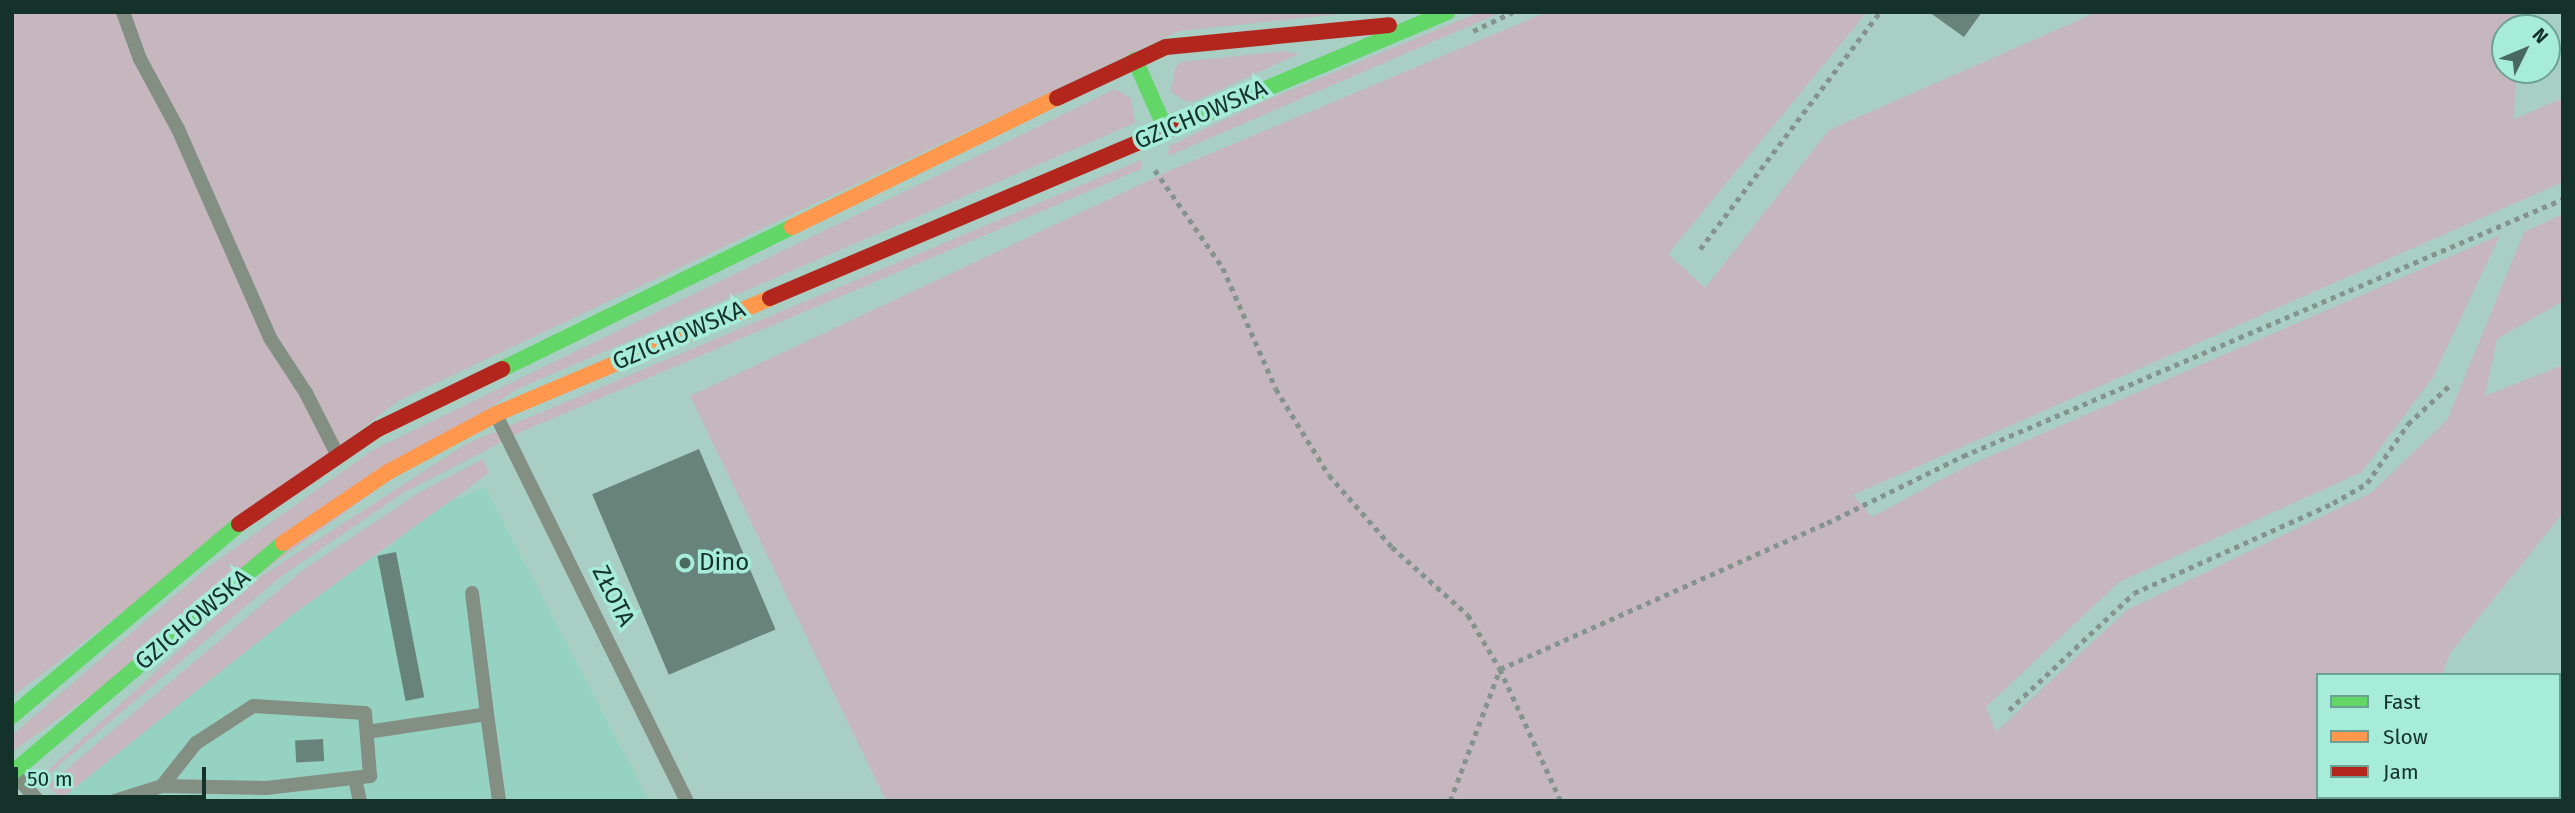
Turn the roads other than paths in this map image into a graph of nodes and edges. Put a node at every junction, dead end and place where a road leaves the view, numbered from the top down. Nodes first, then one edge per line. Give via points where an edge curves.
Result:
1 (123, 12) edge
2 (1447, 12) edge
3 (1419, 23) junction
4 (1135, 60) junction
5 (1166, 130) junction
6 (496, 414) junction
7 (337, 454) junction
8 (472, 593) dead end
9 (487, 714) junction
10 (12, 716) edge
11 (367, 732) junction
12 (12, 773) edge
13 (355, 778) junction
14 (162, 786) junction
15 (38, 801) edge
16 (115, 801) edge
17 (360, 801) edge
18 (499, 801) edge
19 (687, 801) edge

1 - 7 lane via 140,59 178,129 270,338 306,393
2 - 3 street, GZICHOWSKA
3 - 4 street, GZICHOWSKA via 1166,47
3 - 5 street, GZICHOWSKA
4 - 5 street
4 - 7 street, GZICHOWSKA via 390,423
5 - 6 street, GZICHOWSKA
6 - 12 street, GZICHOWSKA via 388,471 292,536
6 - 19 lane, ZŁOTA
7 - 10 street, GZICHOWSKA via 224,535
8 - 9 lane
9 - 11 lane
9 - 18 lane
11 - 13 lane via 370,776
11 - 14 lane via 365,713 253,706 196,743
12 - 15 lane
13 - 14 lane via 266,789
13 - 17 lane
14 - 16 lane

